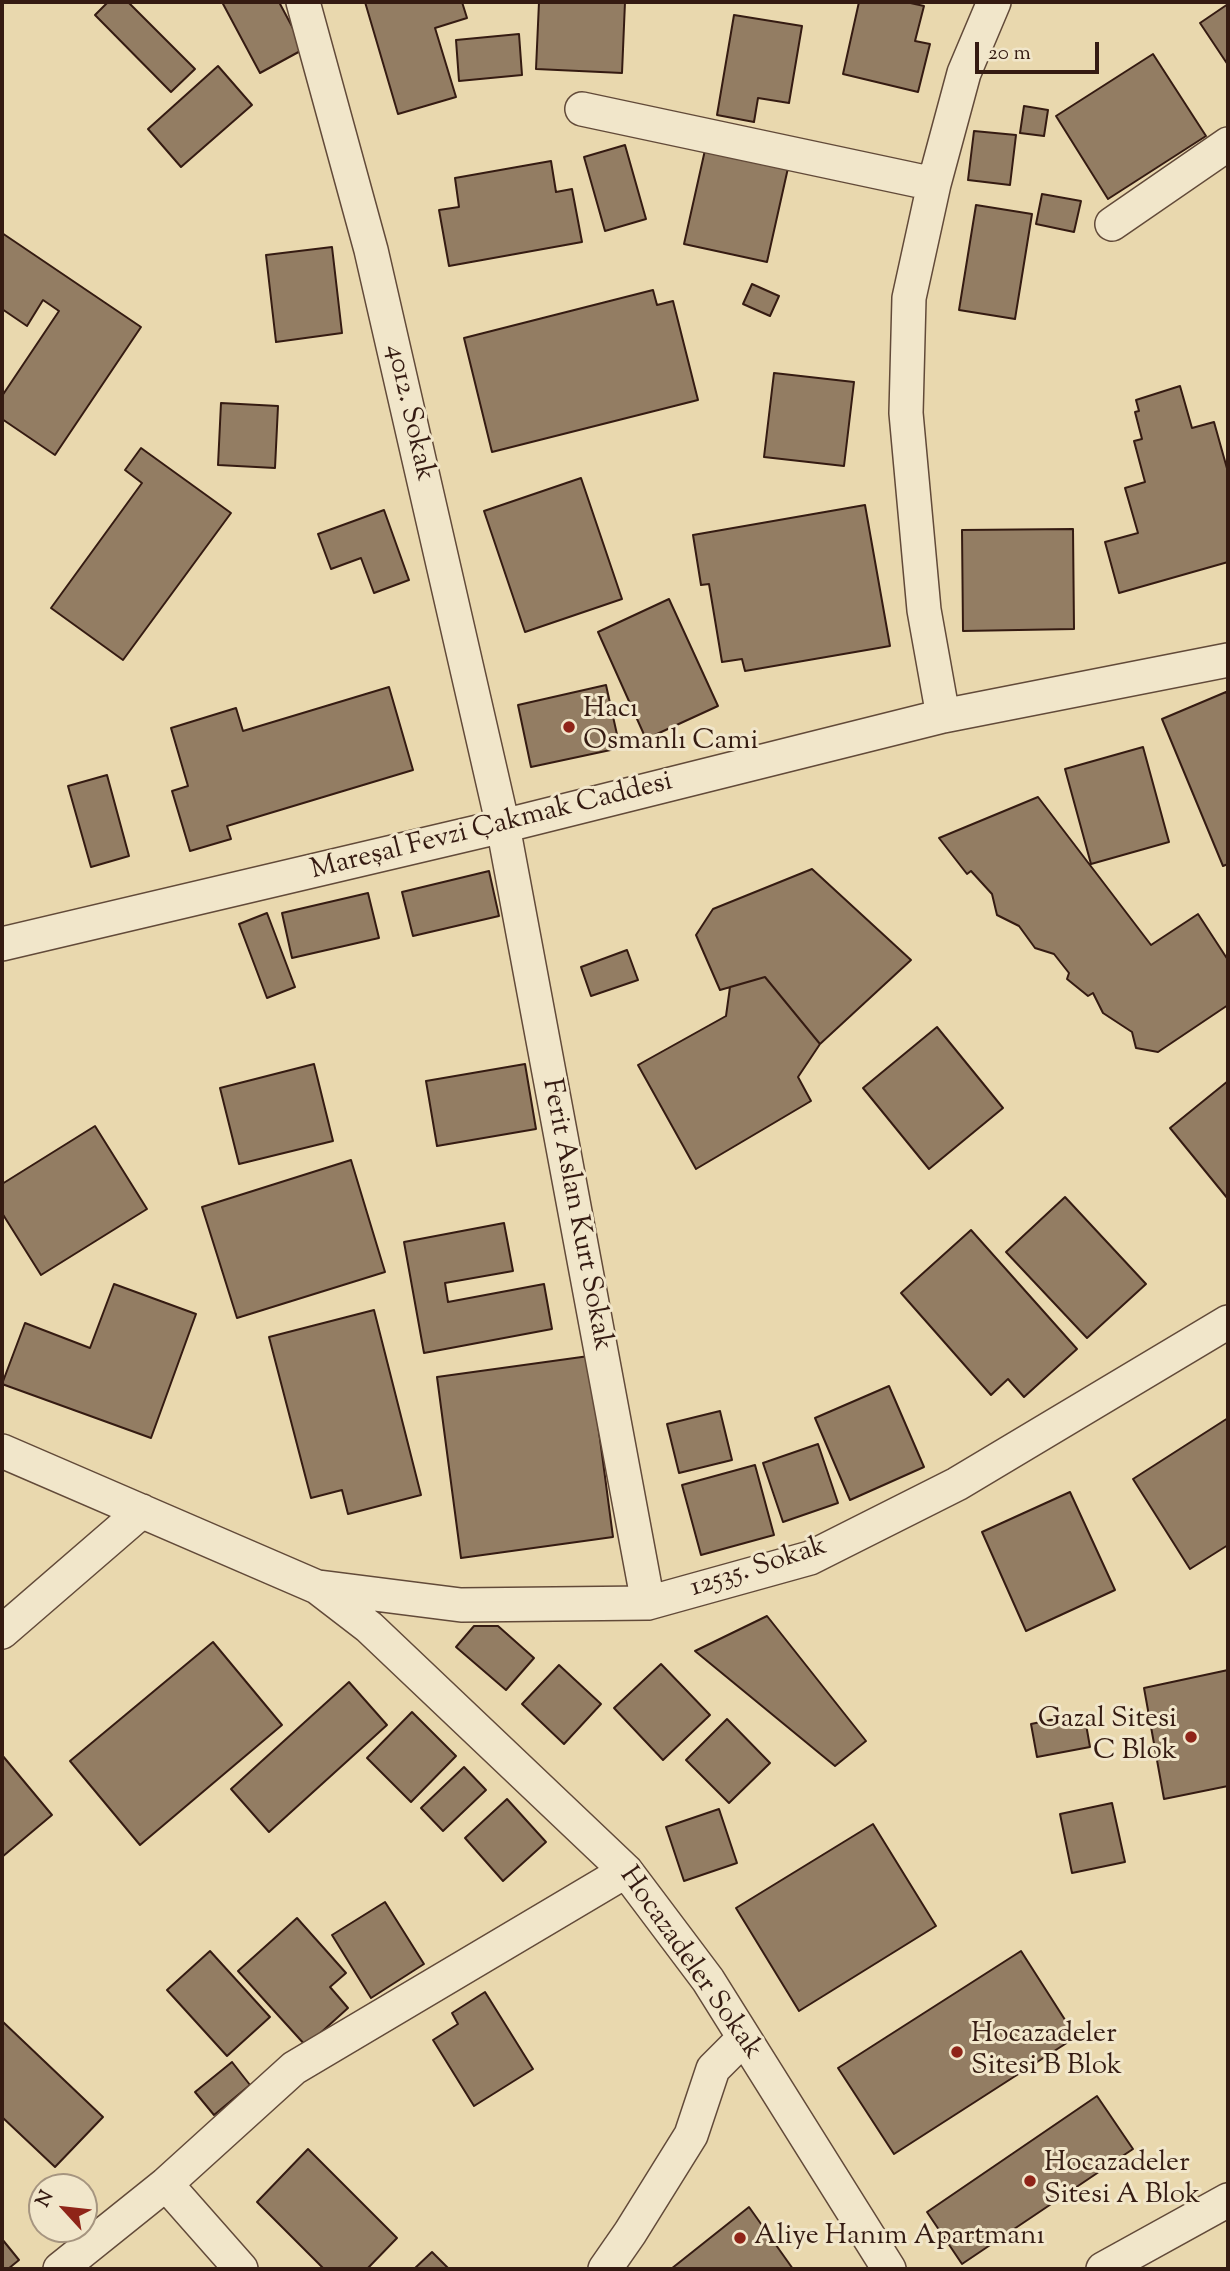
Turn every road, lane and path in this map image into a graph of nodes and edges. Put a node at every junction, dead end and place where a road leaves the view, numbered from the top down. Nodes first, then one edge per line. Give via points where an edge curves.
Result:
1 (303, 2) edge
2 (993, 2) edge
3 (582, 109) dead end
4 (1228, 144) edge
5 (934, 184) junction
6 (1112, 224) dead end
7 (1228, 660) edge
8 (943, 716) junction
9 (503, 826) junction
10 (2, 944) edge
11 (1228, 1322) edge
12 (2, 1451) edge
13 (142, 1510) junction
14 (317, 1587) junction
15 (648, 1603) junction
16 (2, 1632) edge
17 (626, 1871) junction
18 (744, 2038) junction
19 (166, 2184) junction
20 (1228, 2200) edge
21 (60, 2269) edge
22 (241, 2269) edge
23 (605, 2269) edge
24 (889, 2269) edge
25 (1103, 2269) edge

1 - 9 street, 4012. Sokak via 371,250
2 - 5 street via 964,74
3 - 5 street
4 - 6 street
5 - 8 street via 909,298 906,413 923,610
7 - 8 street, Mareşal Fevzi Çakmak Caddesi
8 - 9 street, Mareşal Fevzi Çakmak Caddesi
9 - 10 street, Mareşal Fevzi Çakmak Caddesi
9 - 15 street, Ferit Aslan Kurt Sokak
11 - 15 street, 12535. Sokak via 957,1484 810,1558
12 - 13 street
13 - 14 street
13 - 16 street
14 - 15 street, 12535. Sokak via 461,1605
14 - 17 street, Hocazadeler Sokak via 369,1627
17 - 18 street, Hocazadeler Sokak via 708,1980
17 - 19 street via 294,2068
18 - 23 street via 712,2069 691,2135
18 - 24 street, Hocazadeler Sokak
19 - 21 street
19 - 22 street
20 - 25 street

